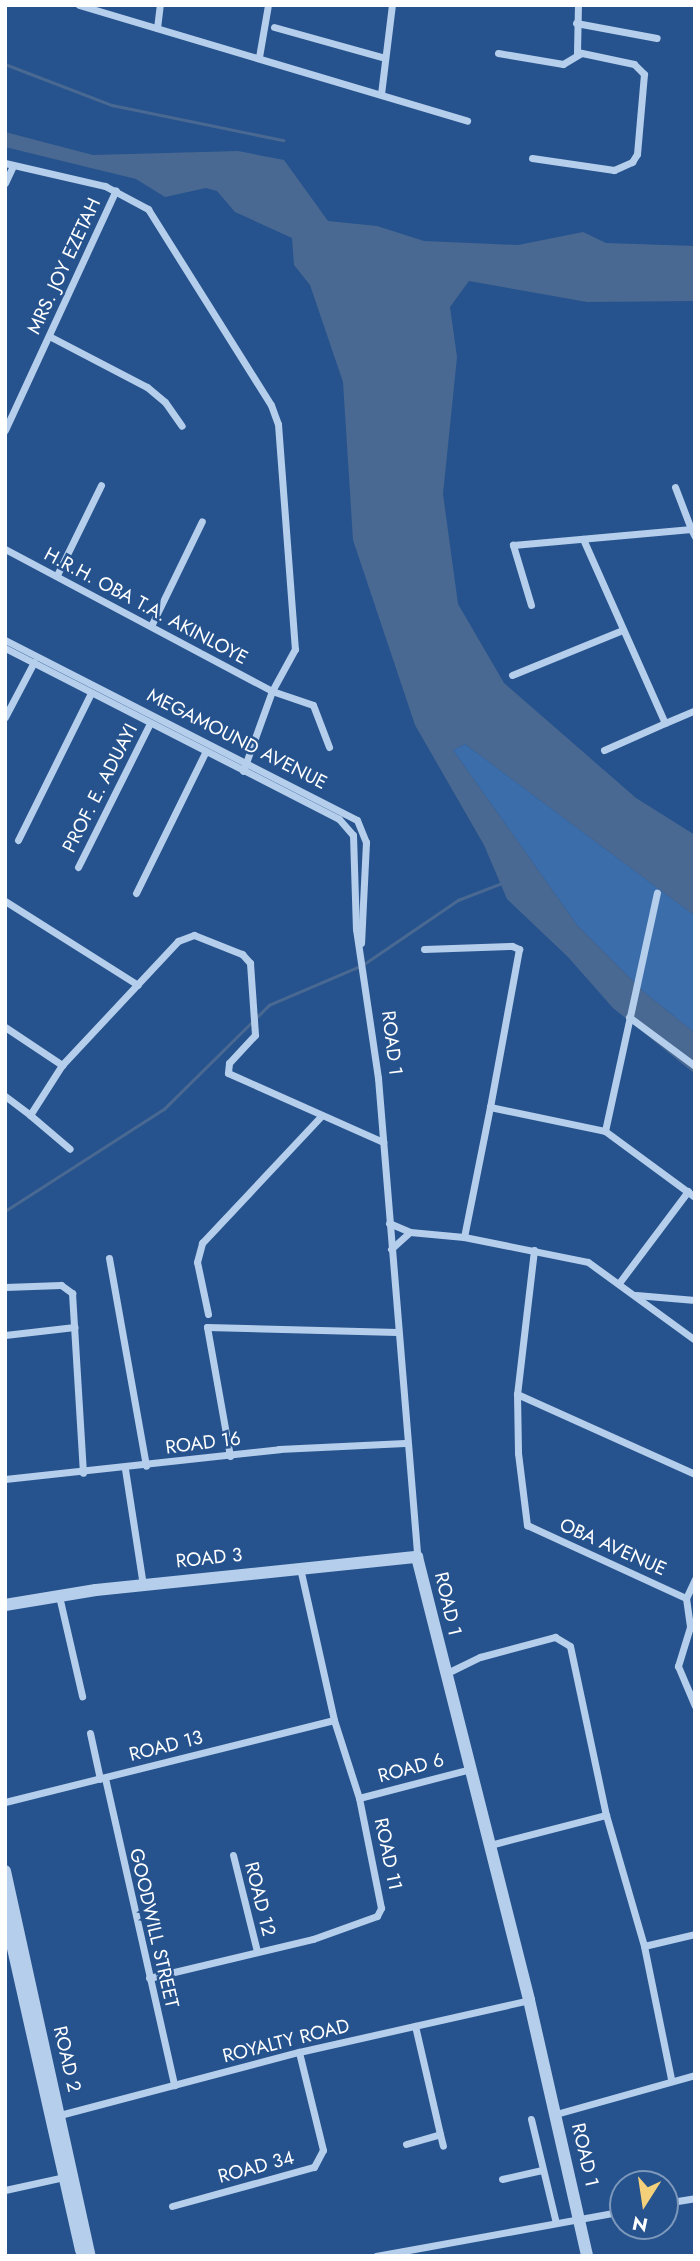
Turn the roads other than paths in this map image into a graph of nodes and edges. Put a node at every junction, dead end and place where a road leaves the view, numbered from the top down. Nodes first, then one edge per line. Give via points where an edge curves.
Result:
1 (79, 5) edge
2 (160, 5) edge
3 (268, 5) edge
4 (392, 5) edge
5 (578, 5) edge
6 (576, 23) junction
7 (274, 27) dead end
8 (157, 28) junction
9 (657, 38) dead end
10 (498, 53) dead end
11 (580, 53) junction
12 (259, 57) junction
13 (385, 58) junction
14 (381, 94) junction
15 (467, 121) dead end
16 (532, 158) dead end
17 (9, 165) edge
18 (5, 183) edge
19 (116, 190) junction
20 (49, 336) junction
21 (182, 426) dead end
22 (5, 430) edge
23 (101, 485) dead end
24 (675, 487) dead end
25 (202, 521) dead end
26 (691, 529) junction
27 (695, 537) edge
28 (583, 539) junction
29 (5, 550) edge
30 (57, 575) junction
31 (531, 605) dead end
32 (152, 624) junction
33 (623, 630) junction
34 (5, 640) edge
35 (5, 648) edge
36 (38, 654) junction
37 (33, 663) junction
38 (512, 675) dead end
39 (272, 691) junction
40 (91, 693) junction
41 (695, 710) edge
42 (5, 716) edge
43 (150, 723) junction
44 (665, 723) junction
45 (329, 747) dead end
46 (604, 750) dead end
47 (205, 753) junction
48 (246, 762) junction
49 (243, 771) junction
50 (18, 840) dead end
51 (78, 867) dead end
52 (136, 893) dead end
53 (657, 893) dead end
54 (5, 901) edge
55 (366, 926) joint
56 (356, 929) joint
57 (424, 949) dead end
58 (360, 951) junction
59 (138, 985) junction
60 (629, 1017) junction
61 (5, 1027) edge
62 (62, 1065) junction
63 (695, 1066) edge
64 (5, 1096) edge
65 (490, 1107) junction
66 (30, 1115) junction
67 (322, 1115) junction
68 (605, 1132) junction
69 (383, 1142) junction
70 (71, 1149) dead end
71 (688, 1191) junction
72 (695, 1196) edge
73 (389, 1223) junction
74 (410, 1233) junction
75 (464, 1237) junction
76 (391, 1249) junction
77 (534, 1250) junction
78 (109, 1258) dead end
79 (619, 1283) junction
80 (5, 1287) edge
81 (635, 1295) junction
82 (695, 1300) edge
83 (208, 1314) dead end
84 (75, 1327) junction
85 (397, 1332) junction
86 (5, 1335) edge
87 (695, 1340) edge
88 (517, 1394) junction
89 (405, 1443) junction
90 (230, 1456) junction
91 (146, 1466) junction
92 (125, 1469) junction
93 (83, 1473) junction
94 (695, 1474) edge
95 (5, 1479) edge
96 (417, 1556) junction
97 (300, 1568) junction
98 (695, 1579) edge
99 (143, 1585) junction
100 (60, 1596) junction
101 (686, 1598) junction
102 (5, 1605) edge
103 (445, 1674) junction
104 (82, 1696) dead end
105 (695, 1706) edge
106 (334, 1720) junction
107 (90, 1733) dead end
108 (470, 1769) junction
109 (102, 1778) junction
110 (359, 1798) junction
111 (5, 1802) edge
112 (606, 1815) junction
113 (490, 1845) junction
114 (233, 1854) dead end
115 (5, 1871) edge
116 (8, 1906) edge
117 (695, 1934) edge
118 (644, 1947) junction
119 (257, 1951) junction
120 (149, 1978) junction
121 (529, 2000) junction
122 (415, 2026) junction
123 (299, 2052) junction
124 (695, 2075) edge
125 (670, 2079) junction
126 (174, 2085) junction
127 (555, 2114) junction
128 (56, 2116) junction
129 (531, 2119) dead end
130 (440, 2134) junction
131 (406, 2144) dead end
132 (443, 2146) dead end
133 (542, 2170) junction
134 (64, 2176) junction
135 (502, 2179) dead end
136 (5, 2190) edge
137 (172, 2206) dead end
138 (609, 2214) edge
139 (579, 2219) junction
140 (556, 2223) junction
141 (82, 2256) edge
142 (90, 2256) edge
143 (376, 2256) edge
144 (587, 2256) edge

1 - 8 street
2 - 8 street
3 - 12 street
4 - 13 street
5 - 6 street
6 - 9 street
6 - 11 street via 575,49
7 - 13 street
8 - 12 street
10 - 11 street via 563,64
11 - 16 street via 628,62 643,71 635,159 614,170
12 - 14 street
13 - 14 street
14 - 15 street
17 - 18 street
17 - 19 street
19 - 20 street, MRS. JOY EZETAH
19 - 39 street via 153,213 278,424 295,649
20 - 21 street via 147,387
20 - 22 street, MRS. JOY EZETAH
23 - 30 street
24 - 26 street
25 - 32 street
26 - 27 street
26 - 28 street
28 - 31 street via 513,545
28 - 33 street
29 - 30 street, H.R.H. OBA T.A. AKINLOYE
30 - 32 street, H.R.H. OBA T.A. AKINLOYE
32 - 39 street, H.R.H. OBA T.A. AKINLOYE
33 - 38 street
33 - 44 street
34 - 36 street, MEGAMOUND AVENUE
35 - 37 street, MEGAMOUND AVENUE
36 - 37 street
36 - 48 street, MEGAMOUND AVENUE
37 - 40 street, MEGAMOUND AVENUE
37 - 42 street
39 - 45 street, H.R.H. OBA T.A. AKINLOYE via 313,705
39 - 48 street
40 - 43 street, MEGAMOUND AVENUE
40 - 50 street
41 - 44 street
43 - 47 street, MEGAMOUND AVENUE
43 - 51 street, PROF. E. ADUAYI
44 - 46 street
47 - 49 street, MEGAMOUND AVENUE
47 - 52 street
48 - 49 street
48 - 55 street, MEGAMOUND AVENUE via 357,820 366,842
49 - 56 street, MEGAMOUND AVENUE via 349,827 357,855
53 - 60 street
54 - 59 street
55 - 58 street, ROAD 1
56 - 58 street, ROAD 1
57 - 65 street via 519,949
58 - 69 street, ROAD 1
59 - 62 street
59 - 67 street via 178,941 200,936 247,957 255,1033 229,1063 228,1073
60 - 63 street
60 - 68 street
61 - 62 street
62 - 66 street
64 - 66 street
65 - 68 street
65 - 75 street
66 - 70 street
67 - 69 street
67 - 83 street via 202,1243 197,1262
68 - 71 street
69 - 73 street, ROAD 1
71 - 72 street
71 - 79 street
73 - 74 street
73 - 76 street, ROAD 1
74 - 75 street
74 - 76 street
75 - 77 street
76 - 85 street, ROAD 1
77 - 79 street via 588,1262
77 - 88 street
78 - 91 street
79 - 81 street
80 - 84 street via 69,1287
81 - 82 street
81 - 87 street
84 - 86 street
84 - 93 street
85 - 89 street, ROAD 1
85 - 90 street via 207,1327
88 - 94 street
88 - 101 street, OBA AVENUE via 527,1525
89 - 90 street, ROAD 16
89 - 96 street, ROAD 1
90 - 91 street, ROAD 16
91 - 92 street, ROAD 16
92 - 93 street, ROAD 16
92 - 99 street
93 - 95 street, ROAD 16
96 - 97 street, ROAD 3
96 - 103 street, ROAD 1
97 - 99 street, ROAD 3
97 - 106 street, ROAD 11
98 - 101 street
99 - 100 street, ROAD 3
100 - 102 street, ROAD 3
100 - 104 street
101 - 105 street via 690,1627 678,1666
103 - 108 street, ROAD 1
103 - 112 street via 480,1657 555,1637 563,1639 570,1646
106 - 109 street, ROAD 13
106 - 110 street, ROAD 11
107 - 109 street, GOODWILL STREET
108 - 110 street, ROAD 6
108 - 113 street, ROAD 1
109 - 111 street, ROAD 13
109 - 120 street, GOODWILL STREET
110 - 119 street, ROAD 11 via 382,1899 377,1916
112 - 113 street
112 - 118 street
113 - 121 street, ROAD 1
114 - 119 street, ROAD 12
115 - 116 street, ROAD 2
116 - 128 street, ROAD 2
117 - 118 street
118 - 125 street
119 - 120 street, ROAD 11
120 - 126 street, GOODWILL STREET
121 - 122 street, ROYALTY ROAD
121 - 127 street, ROAD 1
122 - 123 street, ROYALTY ROAD
122 - 130 street
123 - 126 street, ROYALTY ROAD
123 - 137 street, ROAD 34 via 323,2150 314,2167
124 - 125 street
125 - 127 street via 635,2094
126 - 128 street, ROYALTY ROAD
127 - 139 street, ROAD 1
128 - 134 street, ROAD 2
128 - 142 street, ROAD 2
129 - 133 street
130 - 131 street
130 - 132 street
133 - 135 street
133 - 140 street
134 - 136 street
134 - 141 street, ROAD 2
138 - 139 street
139 - 140 street
139 - 144 street, ROAD 1
140 - 143 street

